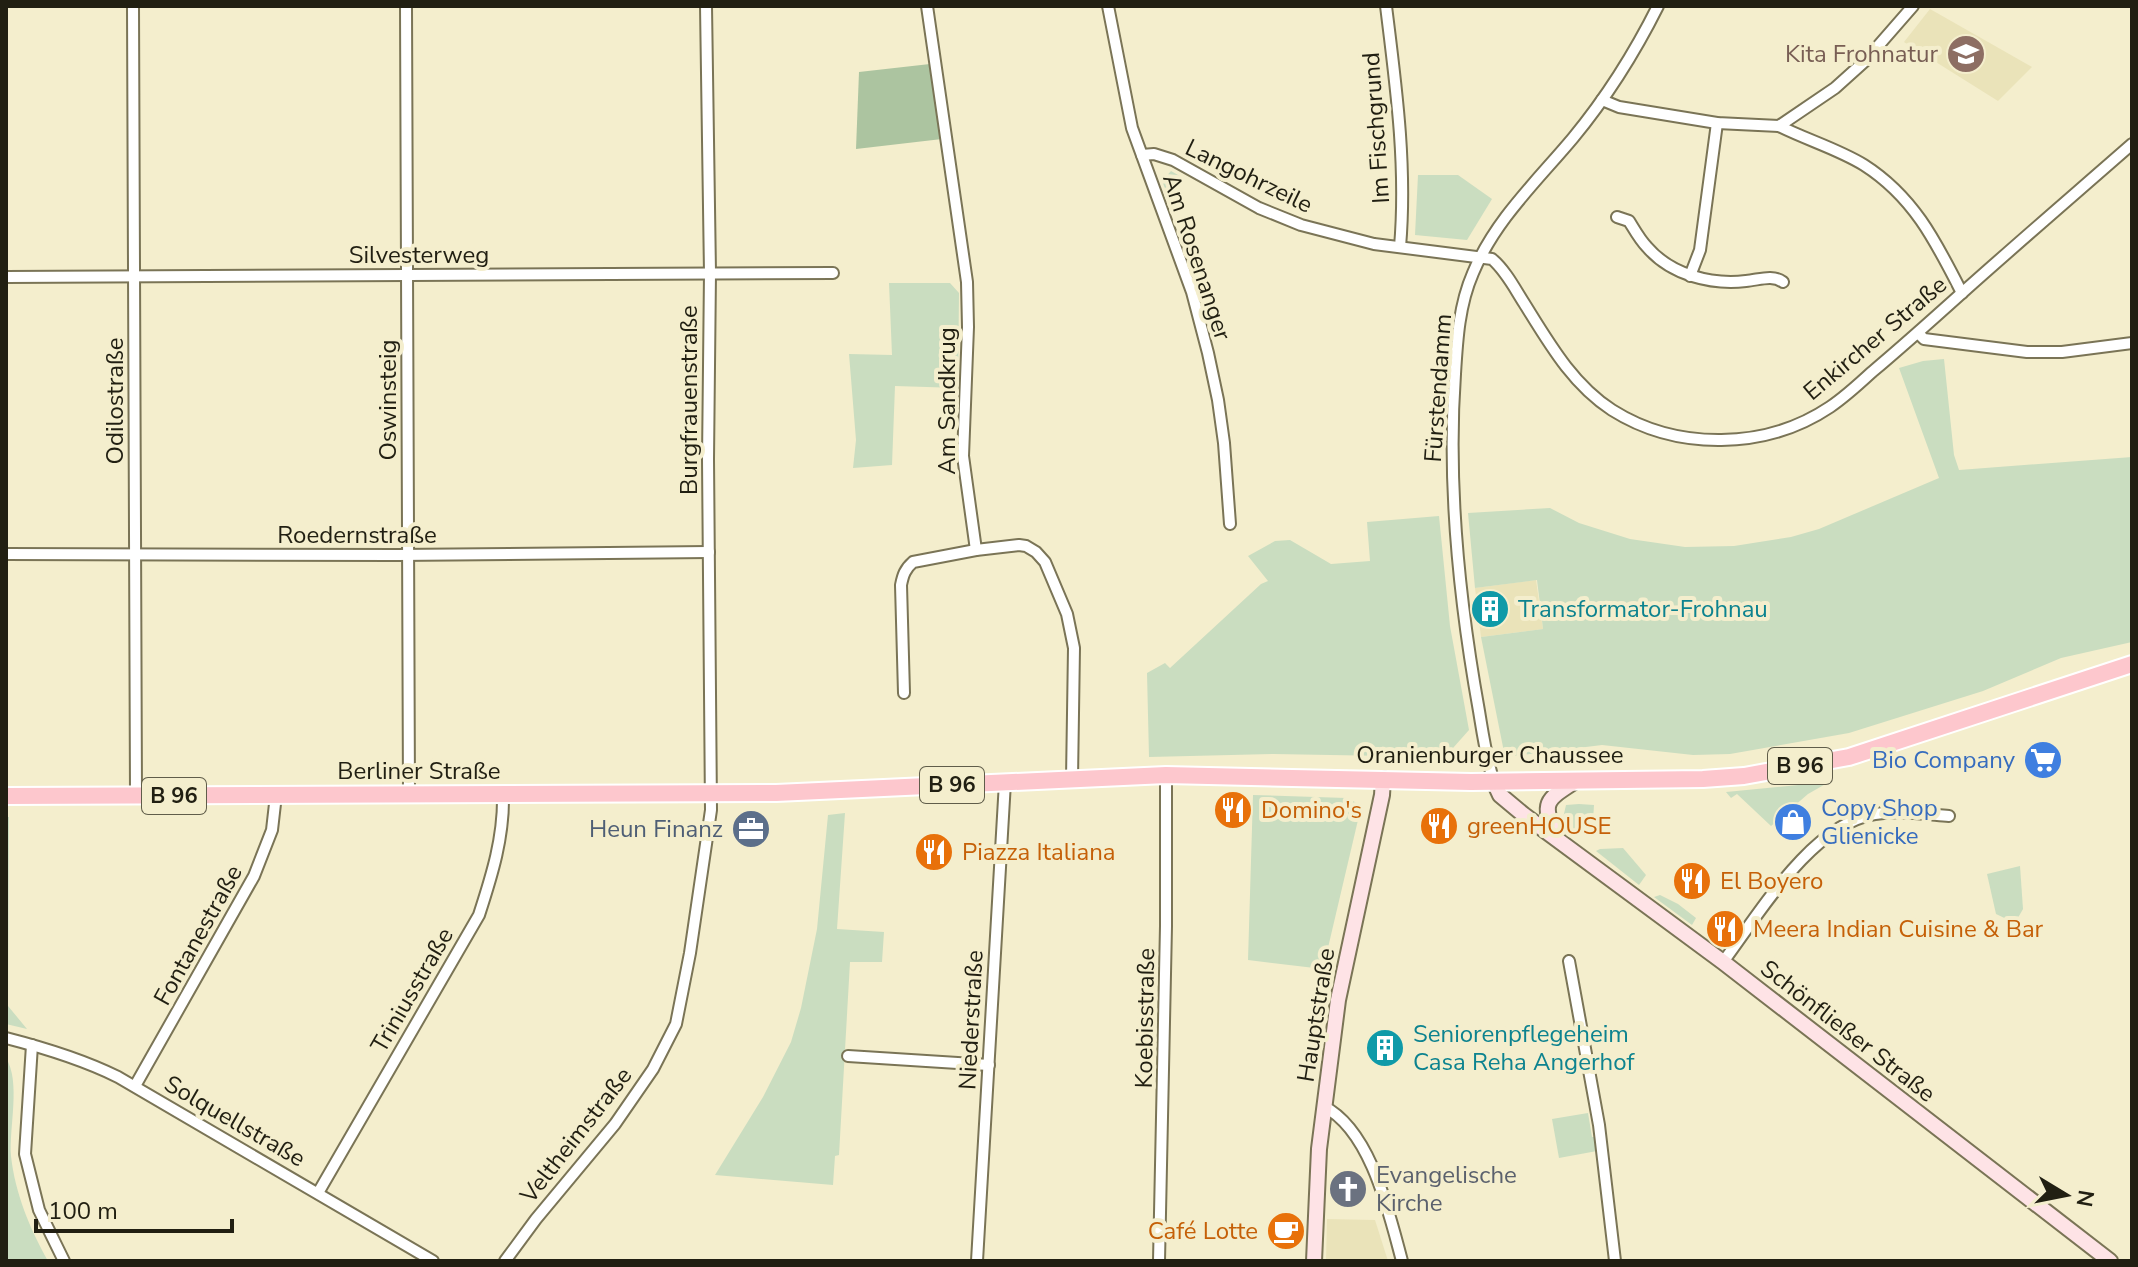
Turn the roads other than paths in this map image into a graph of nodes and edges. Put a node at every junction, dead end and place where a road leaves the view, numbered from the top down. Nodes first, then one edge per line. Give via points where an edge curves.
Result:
1 (133, 6) edge
2 (406, 6) edge
3 (706, 6) edge
4 (927, 6) edge
5 (1108, 6) edge
6 (1386, 6) edge
7 (1658, 6) edge
8 (1913, 6) edge
9 (1602, 100) junction
10 (1717, 123) junction
11 (1779, 126) junction
12 (2132, 144) edge
13 (1142, 155) junction
14 (1617, 217) dead end
15 (1400, 247) junction
16 (1481, 258) junction
17 (710, 273) junction
18 (833, 273) dead end
19 (407, 275) junction
20 (135, 276) junction
21 (1690, 276) junction
22 (6, 277) edge
23 (1783, 282) dead end
24 (1962, 293) junction
25 (1918, 333) junction
26 (2132, 343) edge
27 (1230, 524) dead end
28 (976, 550) junction
29 (709, 552) junction
30 (6, 554) edge
31 (134, 555) junction
32 (408, 555) junction
33 (2132, 664) edge
34 (904, 693) dead end
35 (1166, 775) junction
36 (1072, 779) junction
37 (1383, 779) junction
38 (1005, 782) junction
39 (1494, 782) junction
40 (1574, 782) junction
41 (832, 791) joint
42 (503, 794) junction
43 (711, 794) junction
44 (276, 795) junction
45 (409, 795) junction
46 (6, 796) edge
47 (136, 796) junction
48 (1949, 816) dead end
49 (1558, 839) junction
50 (1569, 961) dead end
51 (1723, 962) junction
52 (6, 1038) edge
53 (32, 1045) junction
54 (848, 1056) dead end
55 (989, 1065) junction
56 (135, 1086) junction
57 (1323, 1106) junction
58 (318, 1193) junction
59 (2102, 1258) edge
60 (64, 1261) edge
61 (433, 1261) edge
62 (505, 1261) edge
63 (977, 1261) edge
64 (1159, 1261) edge
65 (1314, 1261) edge
66 (1402, 1261) edge
67 (1615, 1261) edge

1 - 20 street, Odilostraße
2 - 19 street, Oswinsteig
3 - 17 street, Burgfrauenstraße
4 - 28 street, Am Sandkrug via 967,282 963,456
5 - 13 street, Am Rosenanger
6 - 15 street, Im Fischgrund via 1397,83
7 - 9 street, Fürstendamm
8 - 11 street via 1835,88
9 - 10 street
9 - 16 street, Fürstendamm via 1518,199
10 - 11 street
10 - 21 street via 1700,250
11 - 24 street via 1866,166 1894,190 1921,217
12 - 24 street, Enkircher Straße
13 - 15 street, Langohrzeile via 1173,160 1301,225
13 - 27 street, Am Rosenanger via 1192,292 1208,353 1224,443
14 - 21 street via 1629,221 1647,248 1669,266
15 - 16 street, Langohrzeile
16 - 25 street, Enkircher Straße via 1498,264 1582,385 1611,409 1676,437 1737,440 1805,421 1840,399
16 - 39 street, Fürstendamm via 1459,325 1453,476 1466,639
17 - 18 street, Silvesterweg
17 - 19 street, Silvesterweg
17 - 29 street, Burgfrauenstraße
19 - 20 street, Silvesterweg
19 - 32 street, Oswinsteig
20 - 22 street, Silvesterweg
20 - 31 street, Odilostraße
21 - 23 street via 1734,282 1773,277
24 - 25 street, Enkircher Straße
25 - 26 street via 1924,339 2027,352
28 - 34 street via 913,562 903,573
28 - 36 street via 1026,546 1051,575 1074,648
29 - 32 street, Roedernstraße
29 - 43 street, Burgfrauenstraße
30 - 31 street, Roedernstraße
31 - 32 street, Roedernstraße
31 - 47 street, Odilostraße
32 - 45 street, Oswinsteig
33 - 40 main road, Oranienburger Chaussee / B 96 via 1849,757 1744,776
35 - 36 main road, Oranienburger Chaussee / B 96
35 - 37 main road, Oranienburger Chaussee / B 96
35 - 64 street, Koebisstraße
36 - 38 main road, Oranienburger Chaussee / B 96
37 - 39 main road, Oranienburger Chaussee / B 96
37 - 57 main road, Hauptstraße via 1339,991
38 - 41 main road, Oranienburger Chaussee / B 96
38 - 55 street, Niederstraße
39 - 40 main road, Oranienburger Chaussee / B 96
39 - 49 main road, Schönfließer Straße via 1500,795
40 - 49 main road via 1548,805
41 - 43 main road, Berliner Straße / B 96
42 - 43 main road, Berliner Straße / B 96
42 - 45 main road, Berliner Straße / B 96
42 - 58 street, Triniusstraße via 499,844 479,915
43 - 62 street, Veltheimstraße via 676,1024 615,1124
44 - 45 main road, Berliner Straße / B 96
44 - 47 main road, Berliner Straße / B 96
44 - 56 street, Fontanestraße via 272,830 254,876
46 - 47 main road, Berliner Straße / B 96
48 - 51 street via 1875,814 1842,824 1799,861
49 - 51 main road, Schönfließer Straße
50 - 67 street via 1599,1125
51 - 59 main road, Schönfließer Straße
52 - 53 street, Solquellstraße
53 - 56 street, Solquellstraße
53 - 60 street via 25,1154 39,1210
54 - 55 street
55 - 63 street, Niederstraße
56 - 58 street, Solquellstraße
57 - 65 main road, Hauptstraße
57 - 66 street via 1346,1121 1367,1155
58 - 61 street, Solquellstraße

